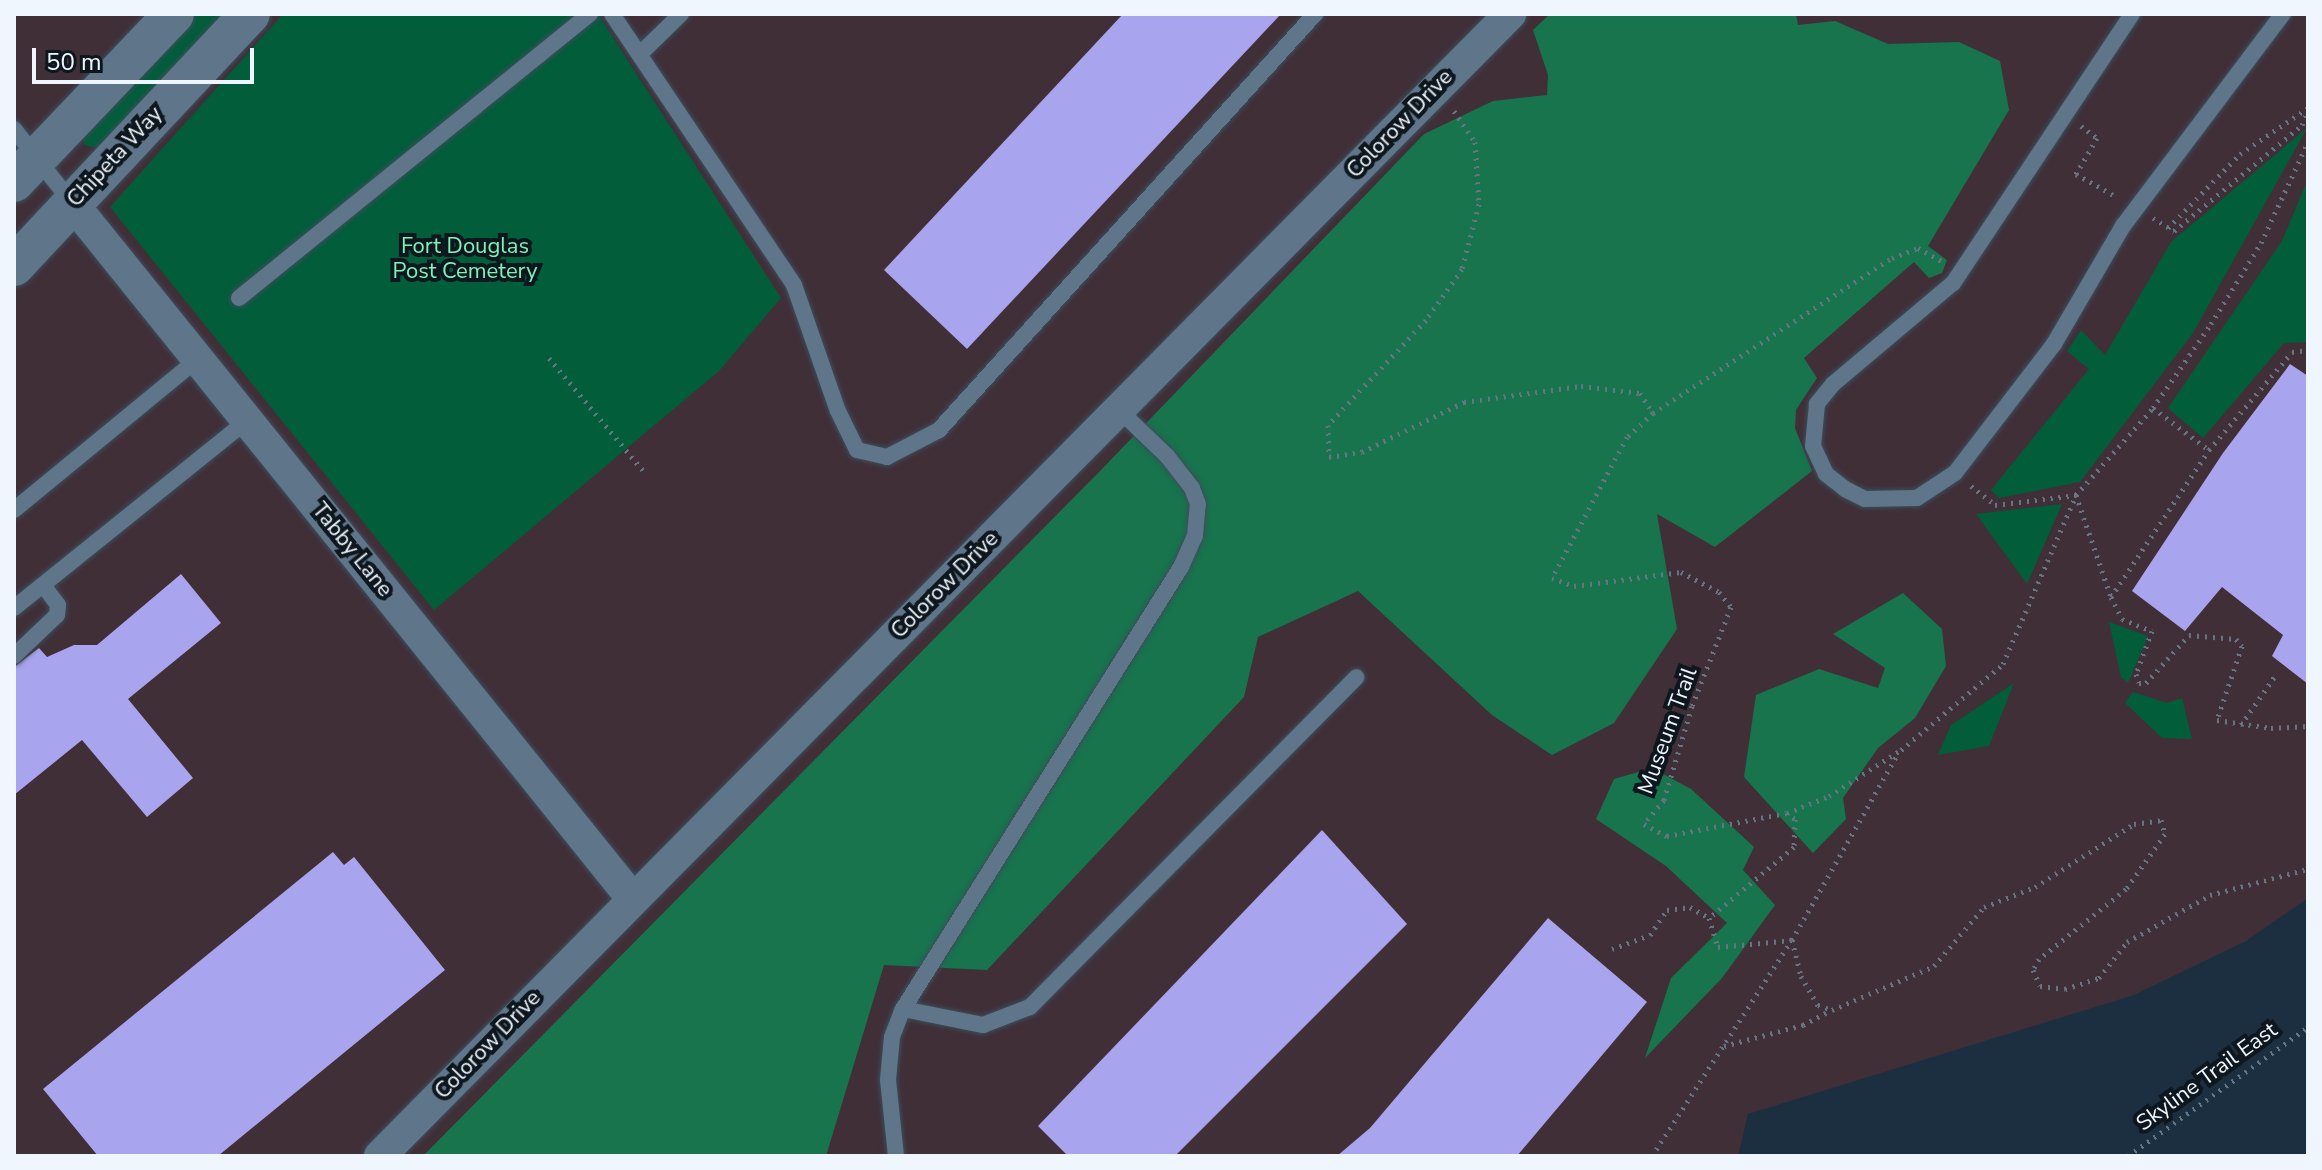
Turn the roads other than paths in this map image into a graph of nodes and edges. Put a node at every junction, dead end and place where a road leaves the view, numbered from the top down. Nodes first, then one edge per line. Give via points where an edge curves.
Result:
1 (174, 14) edge
2 (250, 14) edge
3 (590, 14) edge
4 (612, 14) edge
5 (681, 14) edge
6 (1315, 14) edge
7 (1510, 14) edge
8 (2132, 14) edge
9 (2283, 14) edge
10 (641, 53) junction
11 (22, 156) edge
12 (72, 203) junction
13 (14, 266) edge
14 (239, 298) dead end
15 (198, 359) junction
16 (1119, 410) junction
17 (248, 420) junction
18 (14, 510) edge
19 (43, 585) junction
20 (14, 608) edge
21 (14, 656) edge
22 (1356, 677) dead end
23 (632, 898) junction
24 (903, 1009) junction
25 (380, 1156) edge
26 (896, 1156) edge

1 - 11 street
2 - 12 street, Chipeta Way
3 - 14 lane
4 - 10 lane
5 - 10 lane
6 - 10 lane via 939,430 887,457 857,450 794,285
7 - 16 street, Colorow Drive
8 - 9 lane via 1960,274 1934,302 1833,384 1817,404 1813,446 1826,474 1865,499 1917,498 1955,473 2054,344 2123,226
11 - 12 lane
12 - 13 street, Chipeta Way
12 - 15 street, Tabby Lane
15 - 17 street, Tabby Lane
15 - 18 lane
16 - 23 street, Colorow Drive
16 - 24 lane via 1192,488 1198,504 1195,536 1181,567
17 - 19 lane
17 - 23 street, Tabby Lane
19 - 20 lane
19 - 21 lane via 58,605 57,615
22 - 24 lane via 1030,1007 983,1025
23 - 25 street, Colorow Drive
24 - 26 lane via 892,1037 888,1080

